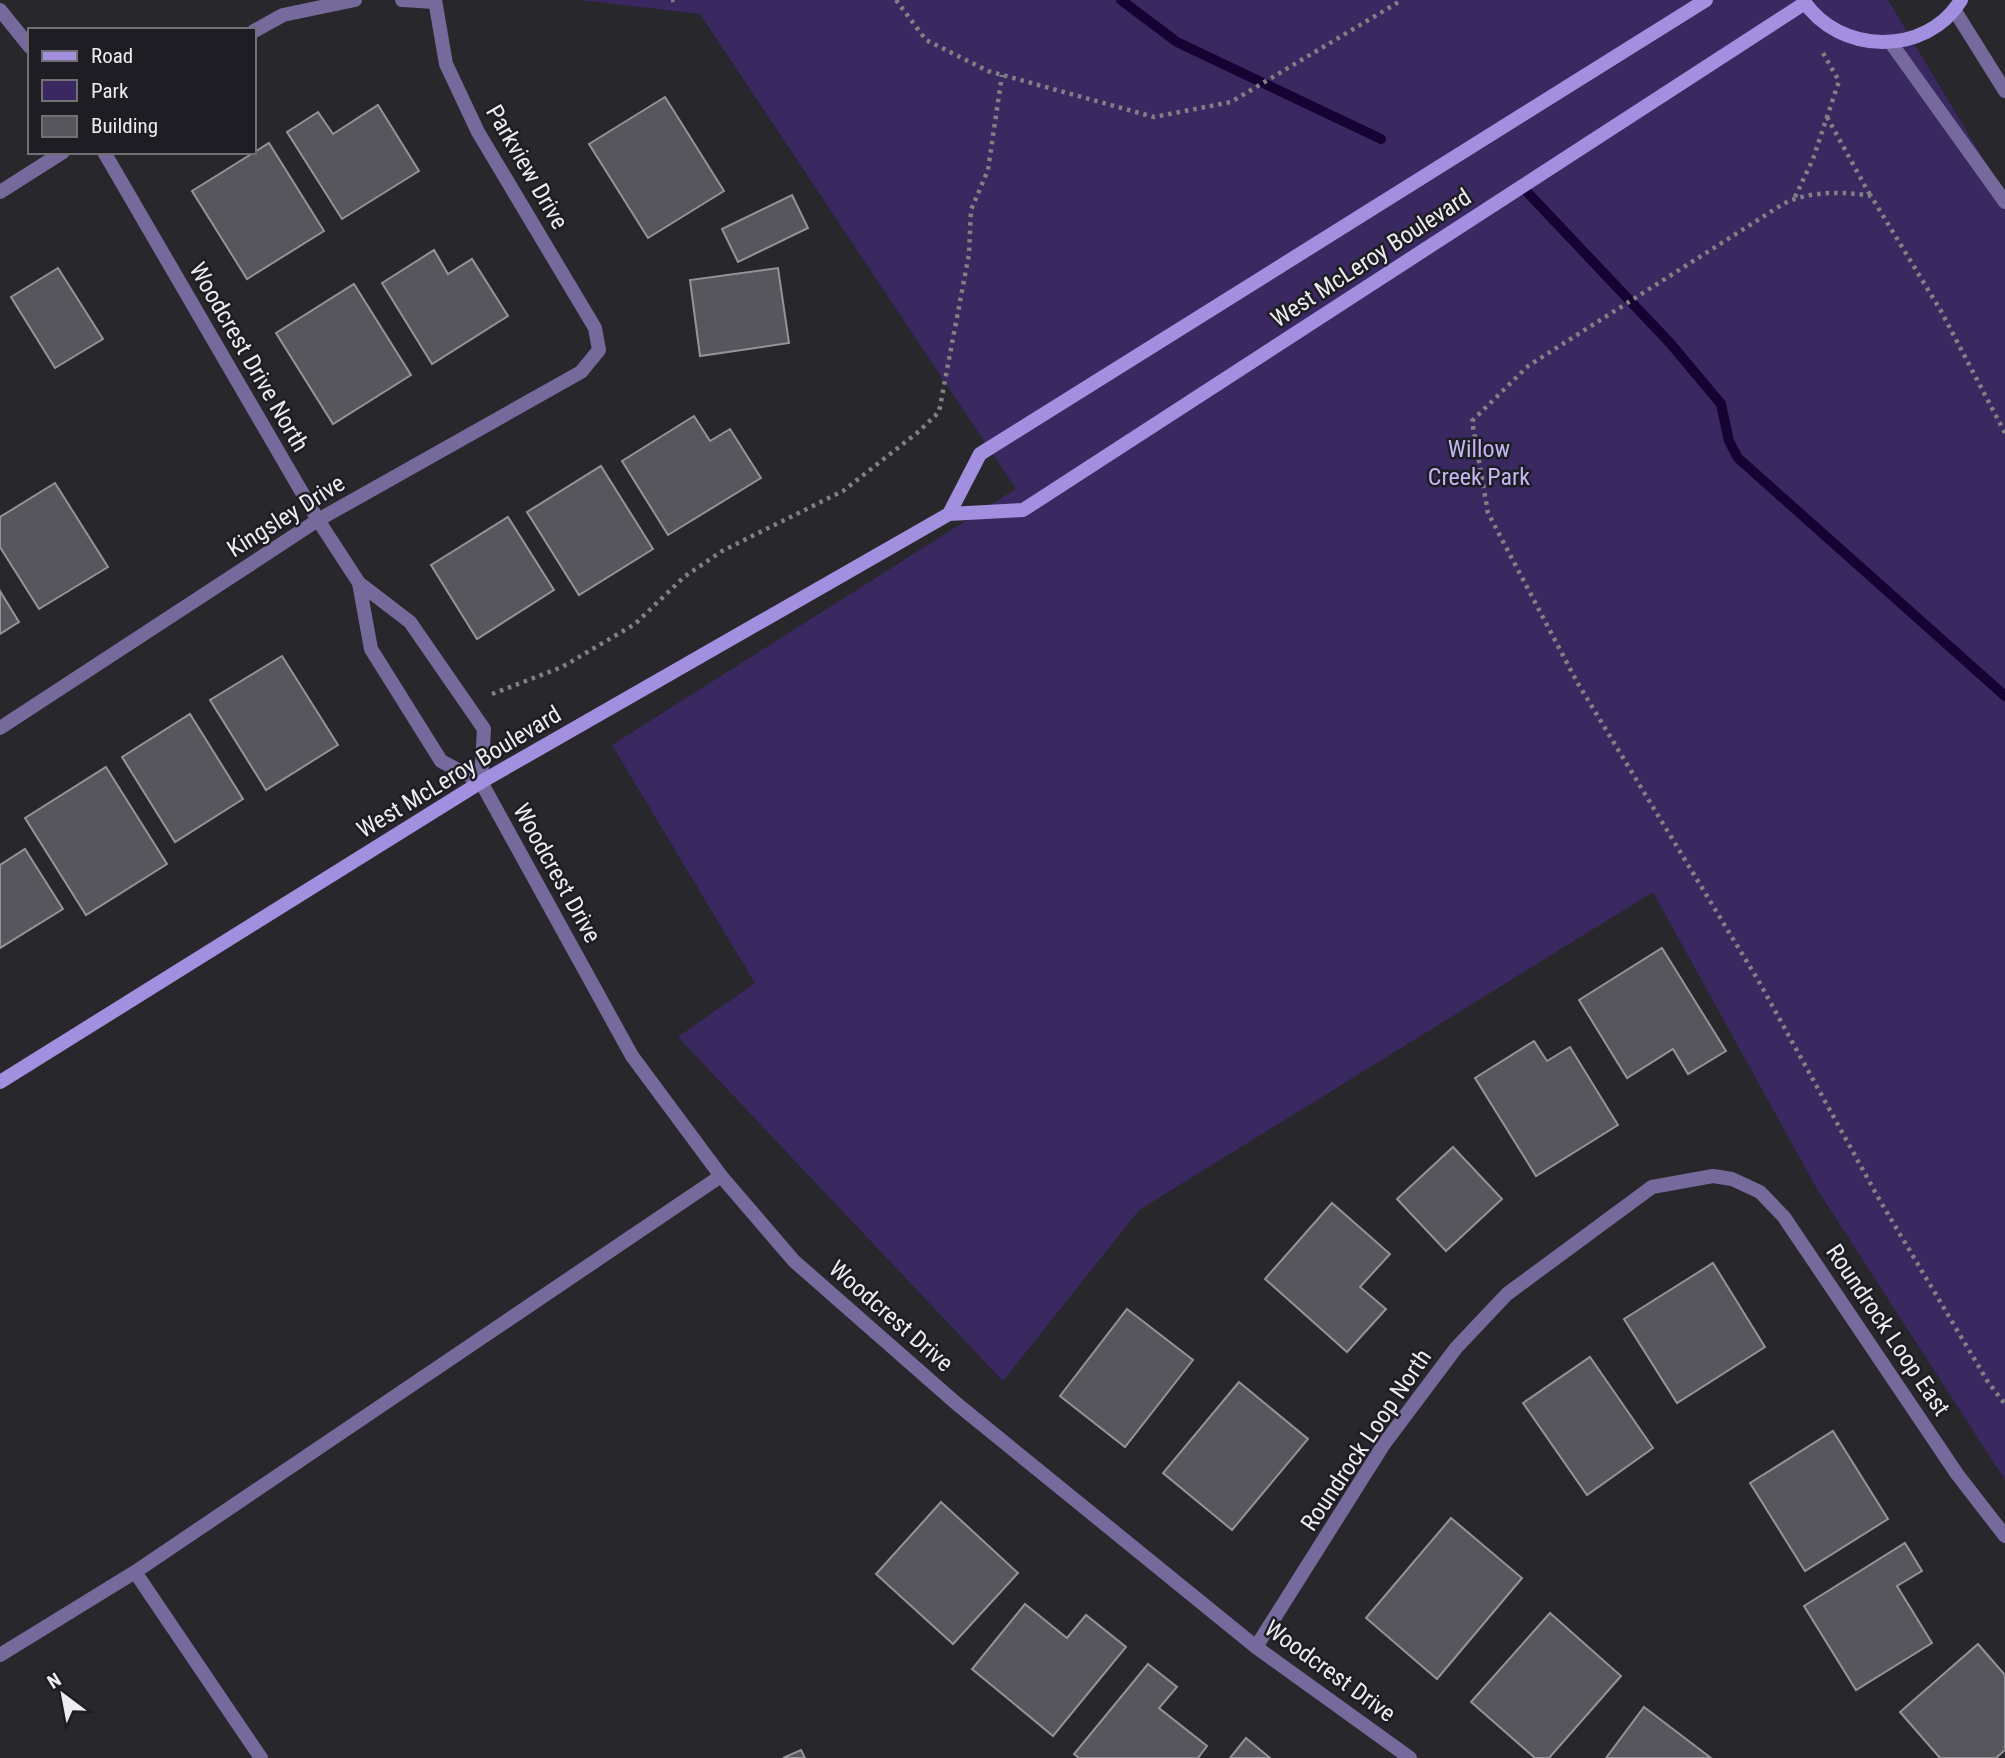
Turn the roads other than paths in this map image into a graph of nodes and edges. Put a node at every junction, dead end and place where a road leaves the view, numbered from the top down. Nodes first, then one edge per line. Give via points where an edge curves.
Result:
1 (355, 0) edge
2 (402, 0) edge
3 (1706, 0) edge
4 (435, 1) edge
5 (1804, 1) edge
6 (1958, 5) edge
7 (0, 10) edge
8 (256, 30) edge
9 (1891, 43) junction
10 (28, 45) edge
11 (2005, 91) edge
12 (60, 154) edge
13 (105, 154) edge
14 (0, 192) edge
15 (2005, 202) edge
16 (599, 350) joint
17 (949, 514) junction
18 (318, 520) junction
19 (359, 583) junction
20 (0, 728) edge
21 (481, 782) junction
22 (0, 1082) edge
23 (1713, 1175) joint
24 (721, 1176) junction
25 (2005, 1536) edge
26 (135, 1572) junction
27 (1256, 1647) junction
28 (0, 1655) edge
29 (261, 1758) edge
30 (1409, 1758) edge

1 - 8 street via 283,15
2 - 4 street
3 - 17 main road, West McLeroy Boulevard via 980,454
4 - 16 street, Parkview Drive via 446,64 478,132 595,328
5 - 9 main road via 1843,35
5 - 17 main road, West McLeroy Boulevard via 1023,510
6 - 9 main road via 1937,26 1915,38
6 - 11 street
7 - 10 street
9 - 15 street
12 - 14 street
13 - 18 street, Woodcrest Drive North
16 - 18 street, Kingsley Drive via 581,372
17 - 21 main road, West McLeroy Boulevard
18 - 19 street, Woodcrest Drive North
18 - 20 street, Kingsley Drive
19 - 21 street, Woodcrest Drive North via 371,649 441,761
19 - 21 street, Woodcrest Drive North via 410,622 484,729
21 - 22 main road, West McLeroy Boulevard
21 - 24 street, Woodcrest Drive via 632,1056
23 - 25 street, Roundrock Loop East via 1760,1192 1784,1217 1957,1474
23 - 27 street, Roundrock Loop North via 1652,1187 1507,1294 1456,1348 1384,1444
24 - 26 street
24 - 27 street, Woodcrest Drive via 794,1261 957,1404
26 - 28 street
26 - 29 street
27 - 30 street, Woodcrest Drive

